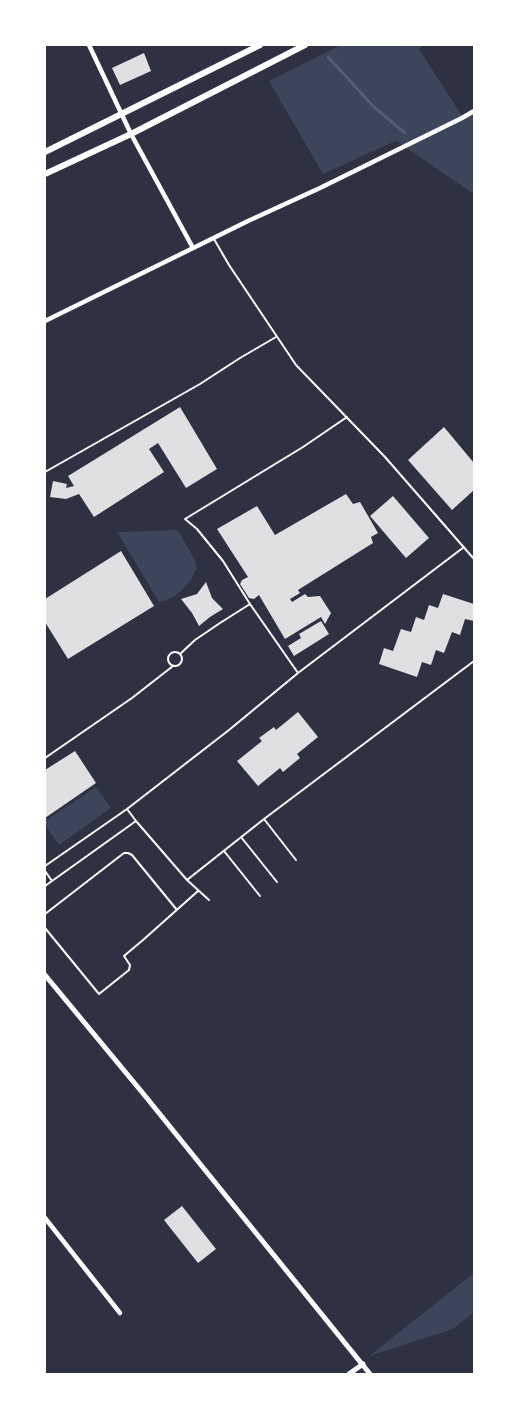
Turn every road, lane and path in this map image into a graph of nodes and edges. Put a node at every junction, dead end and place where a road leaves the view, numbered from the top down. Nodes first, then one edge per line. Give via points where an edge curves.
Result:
1 (89, 45) edge
2 (260, 45) edge
3 (305, 45) edge
4 (474, 111) edge
5 (123, 113) junction
6 (131, 134) junction
7 (45, 152) edge
8 (45, 174) edge
9 (213, 238) junction
10 (193, 248) junction
11 (45, 321) edge
12 (277, 337) junction
13 (347, 417) junction
14 (45, 472) edge
15 (464, 548) junction
16 (474, 559) edge
17 (250, 604) junction
18 (180, 654) junction
19 (474, 661) edge
20 (173, 666) junction
21 (298, 673) junction
22 (45, 758) edge
23 (127, 809) junction
24 (264, 819) junction
25 (136, 821) junction
26 (241, 837) junction
27 (224, 851) junction
28 (296, 860) dead end
29 (45, 866) edge
30 (45, 871) edge
31 (187, 880) junction
32 (52, 881) junction
33 (277, 882) dead end
34 (45, 886) edge
35 (198, 891) junction
36 (260, 896) dead end
37 (209, 900) dead end
38 (177, 910) junction
39 (45, 914) edge
40 (45, 928) edge
41 (45, 975) edge
42 (45, 1218) edge
43 (120, 1312) dead end
44 (363, 1364) junction
45 (349, 1374) edge
46 (370, 1374) edge

1 - 5 street
2 - 5 main road
3 - 6 main road
4 - 9 street
5 - 6 street
5 - 7 main road
6 - 8 main road
6 - 10 street
9 - 10 street
9 - 12 lane
10 - 11 street
12 - 13 lane via 296,365
12 - 14 lane
13 - 15 lane
13 - 17 lane via 185,519 223,561
15 - 16 lane
15 - 21 lane
17 - 18 lane
17 - 21 lane
18 - 20 lane via 181,662
18 - 20 lane via 169,655
19 - 24 lane
20 - 22 lane
21 - 23 lane
23 - 25 lane
23 - 29 lane
24 - 26 lane
24 - 28 lane
25 - 31 lane
25 - 32 lane
26 - 27 lane
26 - 33 lane
27 - 31 lane
27 - 36 lane
30 - 32 lane
31 - 35 lane
32 - 34 lane
35 - 37 lane
35 - 38 lane
38 - 39 lane via 128,853
38 - 40 lane via 124,956 129,970 99,994
41 - 44 street
42 - 43 street
44 - 45 street
44 - 46 street

